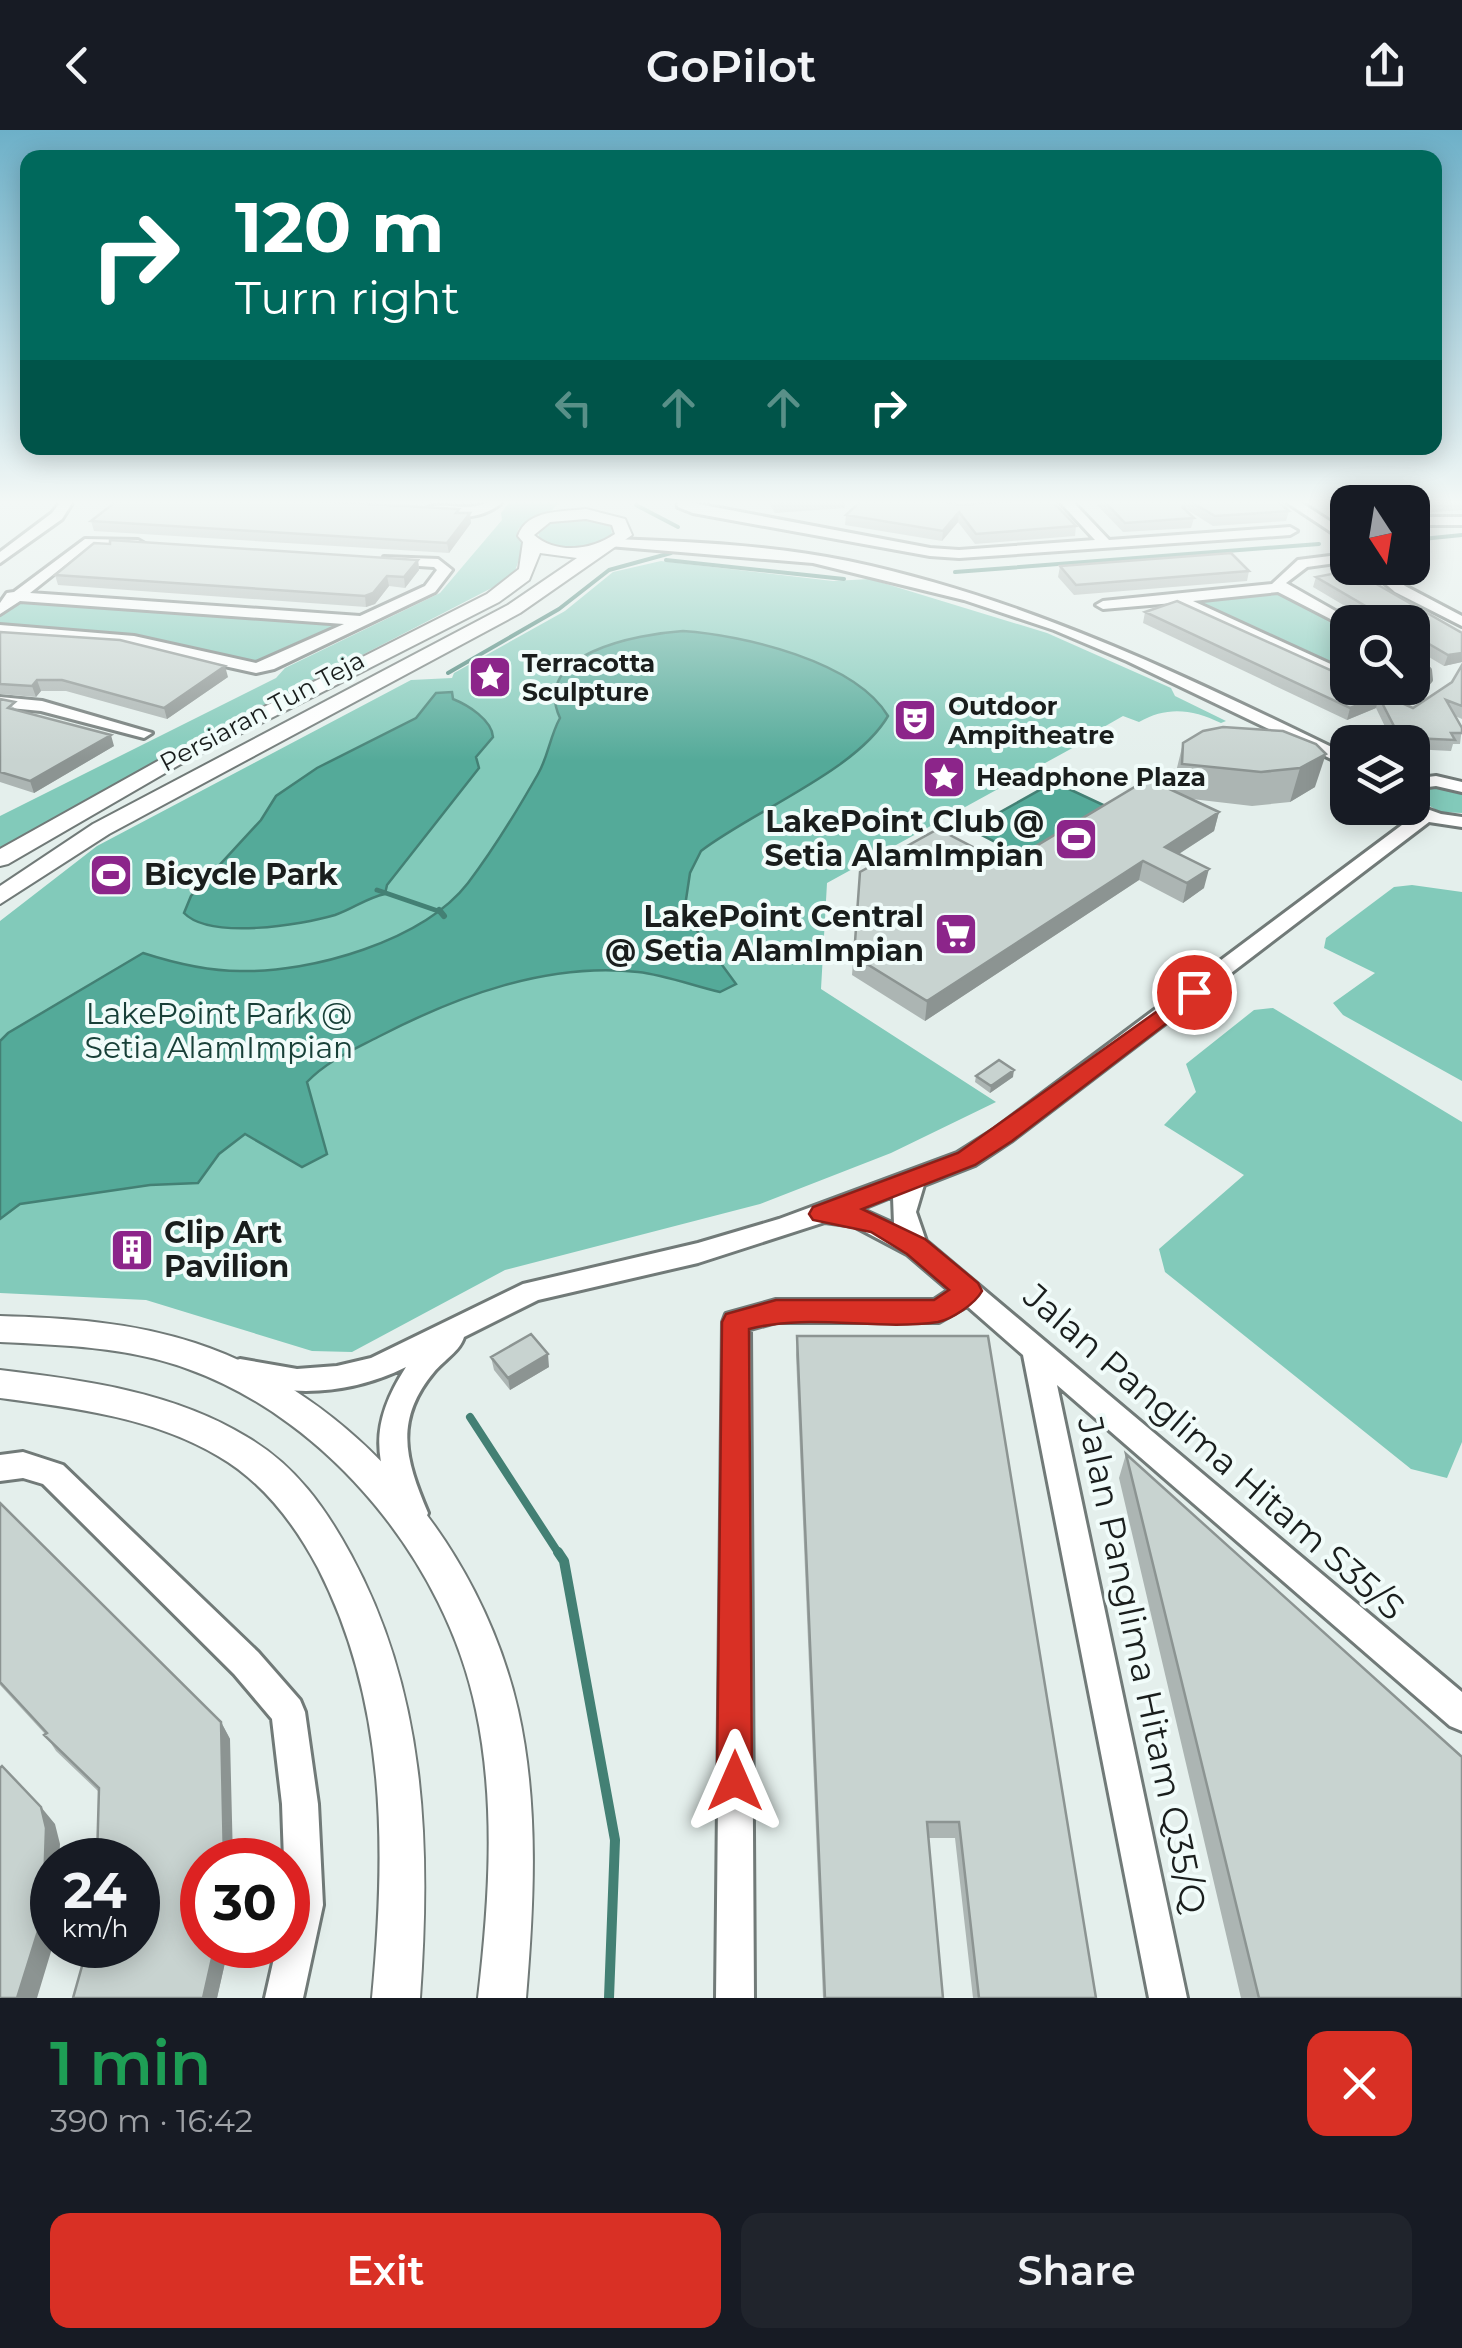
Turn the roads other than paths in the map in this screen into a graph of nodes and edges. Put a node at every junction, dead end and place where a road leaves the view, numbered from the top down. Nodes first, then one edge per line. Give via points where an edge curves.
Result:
1 (28, 587) edge
2 (431, 587) edge
3 (508, 587) edge
4 (547, 587) edge
5 (932, 587) edge
6 (968, 587) edge
7 (1398, 587) edge
8 (0, 588) edge
9 (1280, 588) joint
10 (19, 594) junction
11 (1173, 597) junction
12 (0, 598) edge
13 (1103, 605) dead end
14 (0, 610) edge
15 (1330, 614) edge
16 (362, 621) junction
17 (1462, 622) edge
18 (0, 629) edge
19 (1330, 670) edge
20 (0, 702) edge
21 (144, 733) dead end
22 (1330, 738) edge
23 (1330, 753) edge
24 (1430, 778) edge
25 (1430, 784) edge
26 (1457, 785) edge
27 (1430, 815) edge
28 (1462, 822) edge
29 (1402, 825) edge
30 (0, 859) edge
31 (0, 897) edge
32 (915, 1178) junction
33 (822, 1214) junction
34 (916, 1246) junction
35 (968, 1291) junction
36 (490, 1310) junction
37 (0, 1329) edge
38 (1036, 1349) junction
39 (214, 1364) junction
40 (0, 1384) edge
41 (0, 1468) edge
42 (418, 1529) junction
43 (1462, 1714) edge
44 (284, 1998) edge
45 (396, 1998) edge
46 (502, 1998) edge
47 (736, 1998) edge
48 (1168, 1998) edge

1 - 10 street
2 - 16 street
3 - 30 main road, Persiaran Tun Teja via 172,760
4 - 31 main road, Persiaran Tun Teja via 101,828
5 - 23 street via 1059,626
6 - 22 street via 1094,628
7 - 17 street
8 - 10 street
9 - 11 street
9 - 15 street
10 - 12 street
10 - 14 street
10 - 16 street
11 - 13 street
11 - 19 street
16 - 18 street via 256,668 134,641
20 - 21 street
24 - 26 street
25 - 26 street
27 - 28 street
29 - 32 street via 1004,1135 966,1159
32 - 33 street
32 - 34 street via 901,1201
33 - 34 street, Jalan Panglima Hitam S35/S via 858,1217
33 - 36 street via 698,1253 532,1291
34 - 35 street, Jalan Panglima Hitam S35/S
35 - 38 street, Jalan Panglima Hitam S35/S
35 - 47 street via 938,1311 776,1311 736,1322
36 - 39 street via 377,1368 337,1378 297,1381
36 - 42 street via 441,1346 397,1406 392,1455
37 - 39 main road via 143,1343
38 - 43 street, Jalan Panglima Hitam S35/S
38 - 48 street, Jalan Panglima Hitam Q35/Q
39 - 42 main road via 296,1408 362,1466
40 - 45 main road via 101,1396 188,1423 264,1468 305,1512 358,1600 394,1720 404,1875
41 - 44 street via 23,1465 53,1474 288,1712 304,1905
42 - 46 main road via 488,1674 498,1718 510,1864

